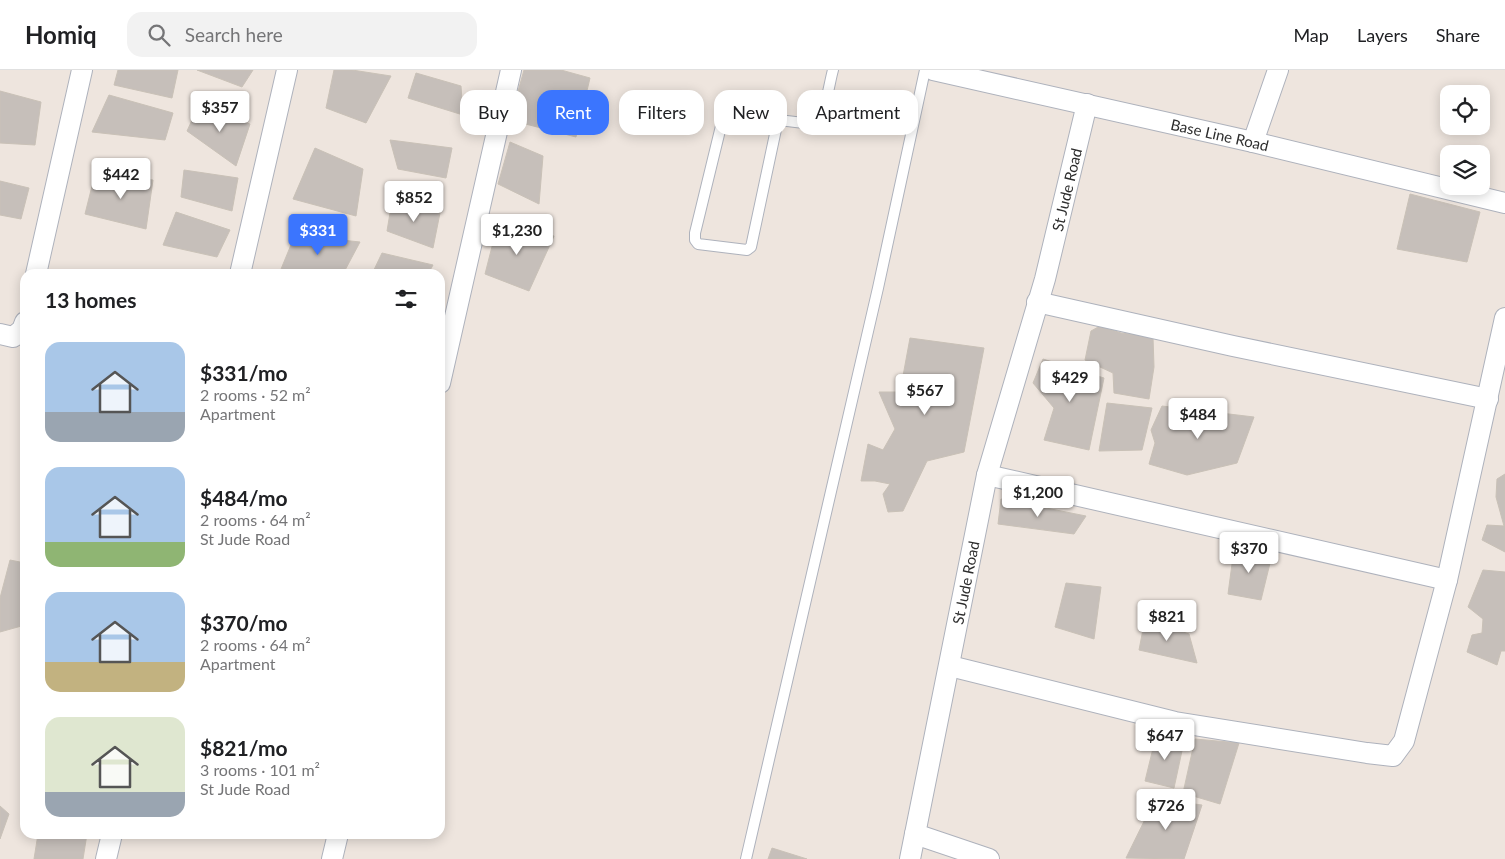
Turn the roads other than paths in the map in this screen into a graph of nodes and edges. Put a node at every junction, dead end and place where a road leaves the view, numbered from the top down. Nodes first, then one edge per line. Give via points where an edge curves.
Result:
1 (82, 70) edge
2 (287, 70) edge
3 (511, 70) edge
4 (833, 70) edge
5 (925, 70) edge
6 (933, 70) edge
7 (1278, 70) edge
8 (1086, 104) junction
9 (778, 120) joint
10 (787, 121) edge
11 (1253, 142) junction
12 (1505, 203) edge
13 (37, 269) edge
14 (241, 269) edge
15 (1037, 302) junction
16 (1505, 318) edge
17 (20, 332) edge
18 (0, 334) edge
19 (445, 361) edge
20 (1488, 399) junction
21 (988, 475) junction
22 (1447, 580) junction
23 (950, 666) junction
24 (915, 834) junction
25 (111, 839) edge
26 (337, 839) edge
27 (106, 859) edge
28 (332, 859) edge
29 (746, 859) edge
30 (910, 859) edge
31 (989, 859) edge

1 - 13 street
2 - 14 street
3 - 19 street
4 - 10 lane via 818,119 812,124
5 - 29 lane
6 - 8 street, Base Line Road
7 - 11 street
8 - 11 street, Base Line Road
8 - 15 street, St Jude Road
9 - 9 lane via 752,247 747,250 698,244 694,233 722,122 728,114
11 - 12 street, Base Line Road
15 - 20 street
15 - 21 street, St Jude Road
16 - 20 street
17 - 18 street via 13,337
20 - 22 street
21 - 22 street
21 - 23 street, St Jude Road
22 - 23 street via 1404,741 1394,756 1175,722
23 - 24 street, St Jude Road
24 - 30 street, St Jude Road
24 - 31 street
25 - 27 street
26 - 28 street

